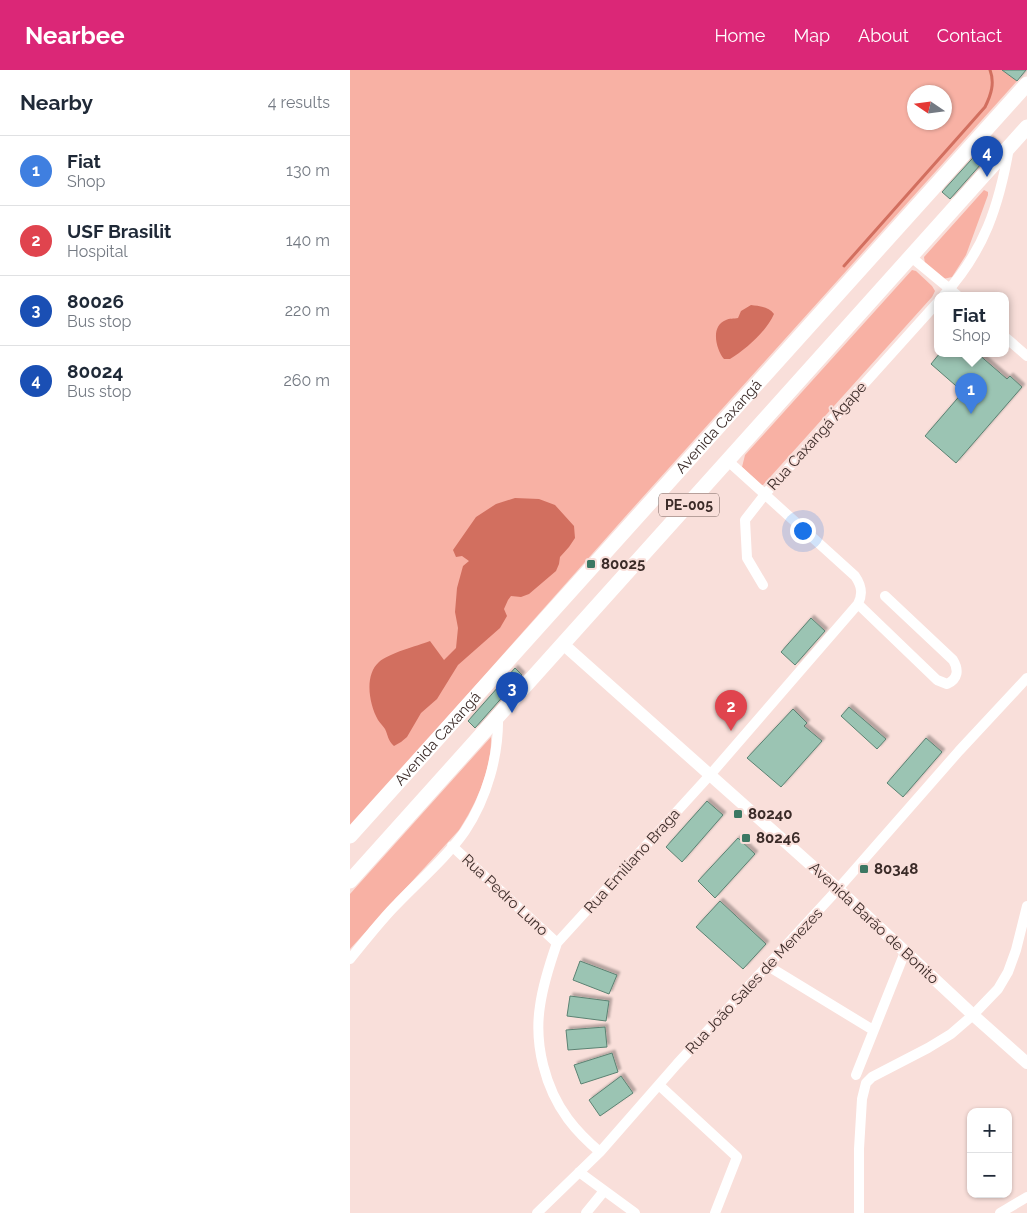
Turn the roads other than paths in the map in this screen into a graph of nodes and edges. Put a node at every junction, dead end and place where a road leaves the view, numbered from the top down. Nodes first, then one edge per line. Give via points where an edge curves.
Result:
1 (1027, 84) edge
2 (1027, 128) edge
3 (1009, 148) junction
4 (911, 257) junction
5 (949, 292) edge
6 (951, 292) edge
7 (934, 306) edge
8 (1009, 340) edge
9 (1027, 356) edge
10 (728, 462) junction
11 (766, 493) junction
12 (763, 585) dead end
13 (885, 596) dead end
14 (858, 604) junction
15 (563, 644) junction
16 (1027, 678) edge
17 (498, 716) junction
18 (710, 775) junction
19 (350, 836) edge
20 (452, 846) junction
21 (350, 881) edge
22 (838, 890) junction
23 (1027, 906) edge
24 (557, 943) junction
25 (905, 952) junction
26 (350, 959) edge
27 (768, 966) junction
28 (973, 1015) junction
29 (873, 1030) junction
30 (1027, 1063) edge
31 (856, 1075) dead end
32 (659, 1085) junction
33 (600, 1152) junction
34 (579, 1172) junction
35 (604, 1191) junction
36 (1027, 1197) edge
37 (537, 1213) edge
38 (586, 1213) edge
39 (635, 1213) edge
40 (715, 1213) edge
41 (859, 1213) edge
42 (1000, 1213) edge

1 - 19 main road, Avenida Caxangá / PE-005
2 - 3 main road, Avenida Caxangá / PE-005
3 - 4 main road, Avenida Caxangá / PE-005
3 - 6 street via 995,209 970,264
4 - 5 street
4 - 10 main road, Avenida Caxangá / PE-005
7 - 11 street, Rua Caxangá Ágape
8 - 9 street
10 - 11 street
10 - 15 main road, Avenida Caxangá / PE-005
11 - 12 street, Rua Caxangá Ágape via 745,520 747,558
11 - 14 street via 855,576 861,590
13 - 14 street via 953,660 957,674 952,682 947,684 937,680
14 - 18 street, Rua Emiliano Braga
15 - 17 main road, Avenida Caxangá / PE-005
15 - 18 street, Avenida Barão de Bonito
16 - 22 street, Rua João Sales de Menezes
17 - 20 street, Avenida Caxangá via 499,736 486,789 476,812
17 - 21 main road, Avenida Caxangá / PE-005
18 - 22 street, Avenida Barão de Bonito
18 - 24 street, Rua Emiliano Braga
20 - 24 street, Rua Pedro Luno
20 - 26 street, Avenida Caxangá
22 - 25 street, Avenida Barão de Bonito
22 - 27 street, Rua João Sales de Menezes
23 - 28 street via 1008,972 998,989
24 - 33 street, Rua Emiliano Braga via 540,1007 539,1041 543,1064 562,1111 578,1132
25 - 28 street, Avenida Barão de Bonito
25 - 29 street
27 - 29 street
27 - 32 street, Rua João Sales de Menezes
28 - 30 street, Avenida Barão de Bonito
28 - 41 street via 951,1034 869,1079 864,1087 859,1149
29 - 31 street
32 - 33 street, Rua João Sales de Menezes
32 - 40 street via 737,1157
33 - 34 street, Rua João Sales de Menezes
34 - 35 street
34 - 37 street, Rua João Sales de Menezes
35 - 38 street
35 - 39 street
36 - 42 street

